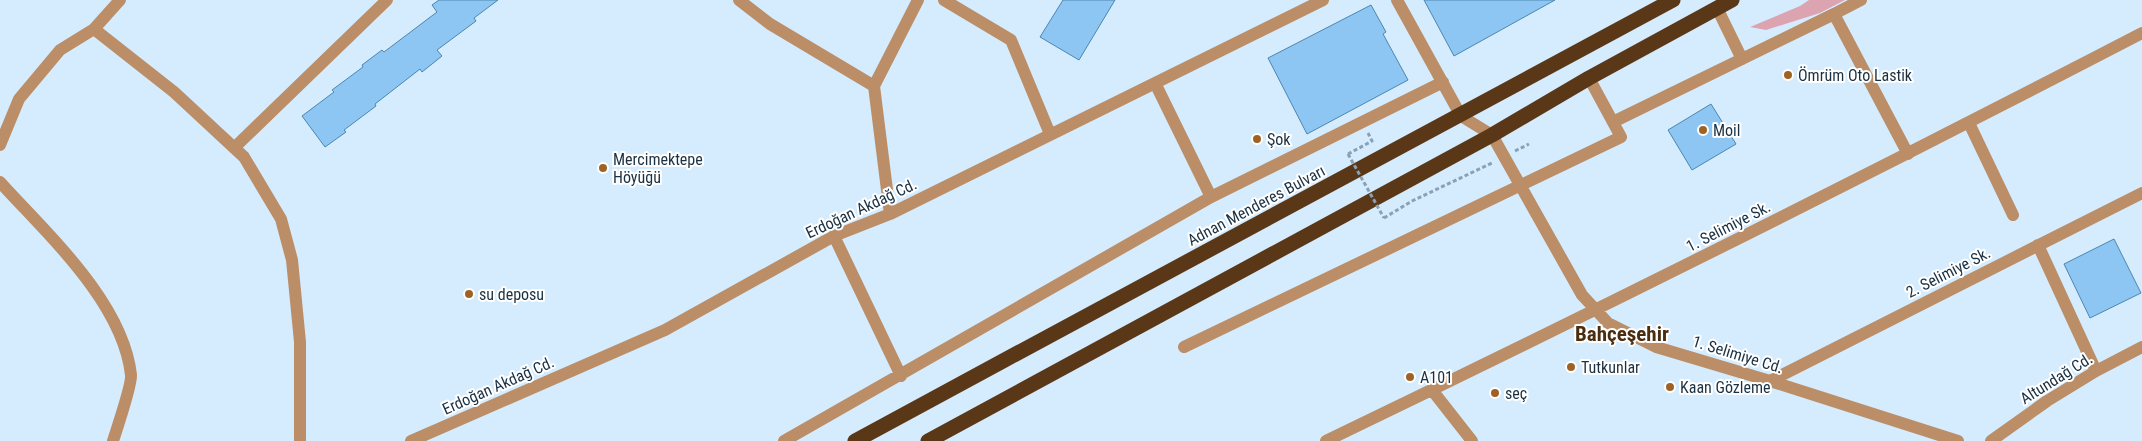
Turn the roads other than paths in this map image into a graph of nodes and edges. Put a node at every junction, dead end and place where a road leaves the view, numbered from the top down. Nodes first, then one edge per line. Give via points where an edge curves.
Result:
1 (120, 0) edge
2 (387, 0) edge
3 (740, 0) edge
4 (918, 0) edge
5 (944, 0) edge
6 (1323, 0) edge
7 (1397, 0) edge
8 (1673, 0) edge
9 (1732, 0) edge
10 (1861, 0) edge
11 (1717, 8) junction
12 (1834, 14) junction
13 (94, 29) junction
14 (2142, 33) edge
15 (1742, 59) junction
16 (1589, 78) junction
17 (1443, 82) junction
18 (1156, 83) junction
19 (874, 86) junction
20 (1461, 116) junction
21 (1614, 122) junction
22 (1968, 123) junction
23 (1050, 134) junction
24 (1492, 134) junction
25 (0, 144) edge
26 (234, 148) junction
27 (1908, 154) junction
28 (0, 182) edge
29 (1521, 185) junction
30 (2142, 193) edge
31 (1211, 197) junction
32 (2142, 197) edge
33 (890, 214) junction
34 (2013, 216) dead end
35 (834, 236) junction
36 (2038, 245) junction
37 (1596, 311) junction
38 (1184, 347) dead end
39 (2142, 347) edge
40 (2096, 371) junction
41 (901, 376) junction
42 (1770, 380) junction
43 (1432, 390) junction
44 (113, 441) edge
45 (300, 441) edge
46 (411, 441) edge
47 (784, 441) edge
48 (855, 441) edge
49 (928, 441) edge
50 (1326, 441) edge
51 (1472, 441) edge
52 (1958, 441) edge
53 (1991, 441) edge

1 - 13 street
2 - 26 street
3 - 19 street via 770,24
4 - 19 street
5 - 23 street via 1012,40
6 - 18 street, Erdoğan Akdağ Cd.
7 - 17 street
8 - 20 highway, Adnan Menderes Bulvarı
9 - 11 highway
10 - 12 street
11 - 15 street
11 - 16 highway
12 - 15 street
12 - 27 street
13 - 25 street via 60,50 37,78 20,99
13 - 26 street via 174,92
14 - 22 street, 1. Selimiye Sk.
15 - 21 street
16 - 21 street
16 - 24 highway
17 - 20 street
17 - 31 street
18 - 23 street, Erdoğan Akdağ Cd.
18 - 31 street
19 - 33 street
20 - 24 street
20 - 48 highway, Adnan Menderes Bulvarı
21 - 29 street via 1621,137
22 - 27 street, 1. Selimiye Sk.
22 - 34 street
23 - 33 street, Erdoğan Akdağ Cd.
24 - 29 street, 1. Selimiye Cd.
24 - 49 highway
26 - 45 street via 244,157 281,220 292,260 300,342
27 - 37 street, 1. Selimiye Sk.
28 - 44 street via 86,276 120,332 131,376
29 - 37 street, 1. Selimiye Cd. via 1582,295
29 - 38 street
30 - 32 street
30 - 36 street, 2. Selimiye Sk.
31 - 41 street
33 - 35 street, Erdoğan Akdağ Cd.
35 - 41 street
35 - 46 street, Erdoğan Akdağ Cd. via 665,330
36 - 40 street
36 - 42 street, 2. Selimiye Sk.
37 - 42 street, 1. Selimiye Cd. via 1608,324 1656,347
37 - 43 street, 1. Selimiye Sk.
39 - 40 street, Altundağ Cd.
40 - 53 street, Altundağ Cd.
41 - 47 street
42 - 52 street, 1. Selimiye Cd.
43 - 50 street, 1. Selimiye Sk.
43 - 51 street

